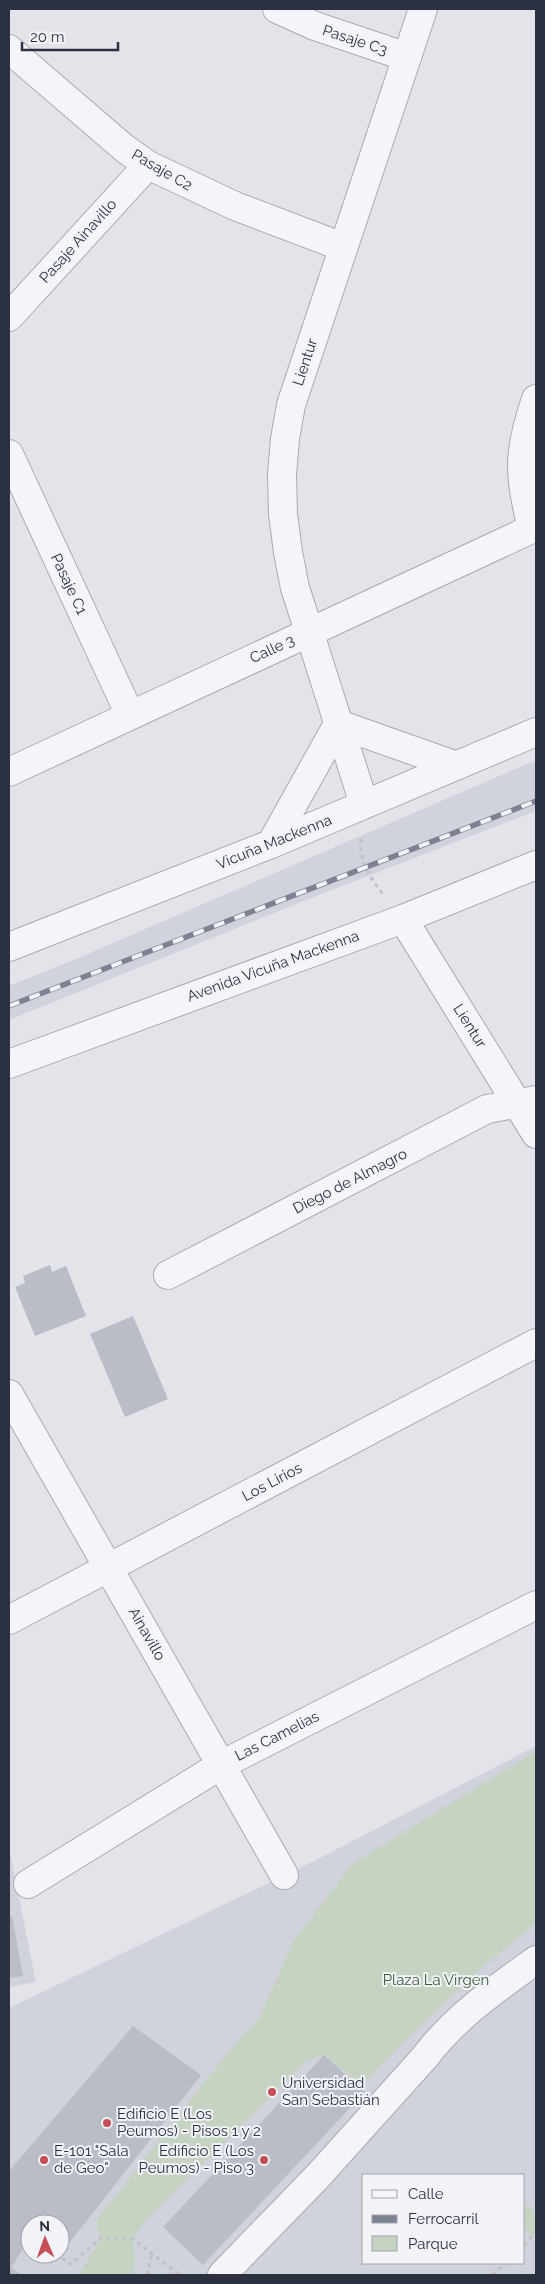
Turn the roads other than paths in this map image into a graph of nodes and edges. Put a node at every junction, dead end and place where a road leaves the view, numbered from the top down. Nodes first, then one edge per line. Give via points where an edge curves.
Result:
1 (277, 9) edge
2 (423, 9) edge
3 (9, 48) edge
4 (407, 57) junction
5 (148, 165) junction
6 (343, 246) junction
7 (9, 317) edge
8 (536, 399) edge
9 (9, 454) edge
10 (534, 528) edge
11 (308, 631) junction
12 (130, 715) junction
13 (338, 724) junction
14 (536, 732) edge
15 (454, 765) junction
16 (9, 772) edge
17 (364, 804) junction
18 (272, 844) junction
19 (536, 865) edge
20 (403, 919) junction
21 (9, 946) edge
22 (9, 1064) edge
23 (527, 1102) edge
24 (536, 1134) edge
25 (168, 1275) dead end
26 (536, 1343) edge
27 (9, 1394) edge
28 (108, 1568) junction
29 (536, 1605) edge
30 (9, 1620) edge
31 (222, 1765) junction
32 (284, 1875) dead end
33 (28, 1884) dead end
34 (536, 1960) edge
35 (222, 2275) edge

1 - 4 street, Pasaje C3 via 315,26
2 - 4 street, Lientur
3 - 5 street, Pasaje C2
4 - 6 street, Lientur
5 - 6 street, Pasaje C2 via 235,206
5 - 7 street, Pasaje Ainavillo
6 - 11 street, Lientur via 291,405 285,439 283,514 294,579
8 - 10 street via 525,433 521,468 522,485
9 - 12 street, Pasaje C1
10 - 11 street, Calle 3
11 - 12 street, Calle 3
11 - 13 street, Lientur
12 - 16 street, Calle 3
13 - 15 street
13 - 17 street, Lientur
13 - 18 street
14 - 15 street, Vicuña Mackenna
15 - 17 street, Vicuña Mackenna
17 - 18 street, Vicuña Mackenna
18 - 21 street, Vicuña Mackenna
19 - 20 street, Avenida Vicuña Mackenna
20 - 22 street, Avenida Vicuña Mackenna
20 - 23 street, Lientur
23 - 24 street, Lientur
23 - 25 street, Diego de Almagro via 487,1109
26 - 28 street, Los Lirios
27 - 28 street, Ainavillo
28 - 30 street, Los Lirios
28 - 31 street, Ainavillo
29 - 31 street, Las Camelias
31 - 32 street, Ainavillo
31 - 33 street, Las Camelias
34 - 35 street via 479,2001 440,2037 426,2057 318,2176

